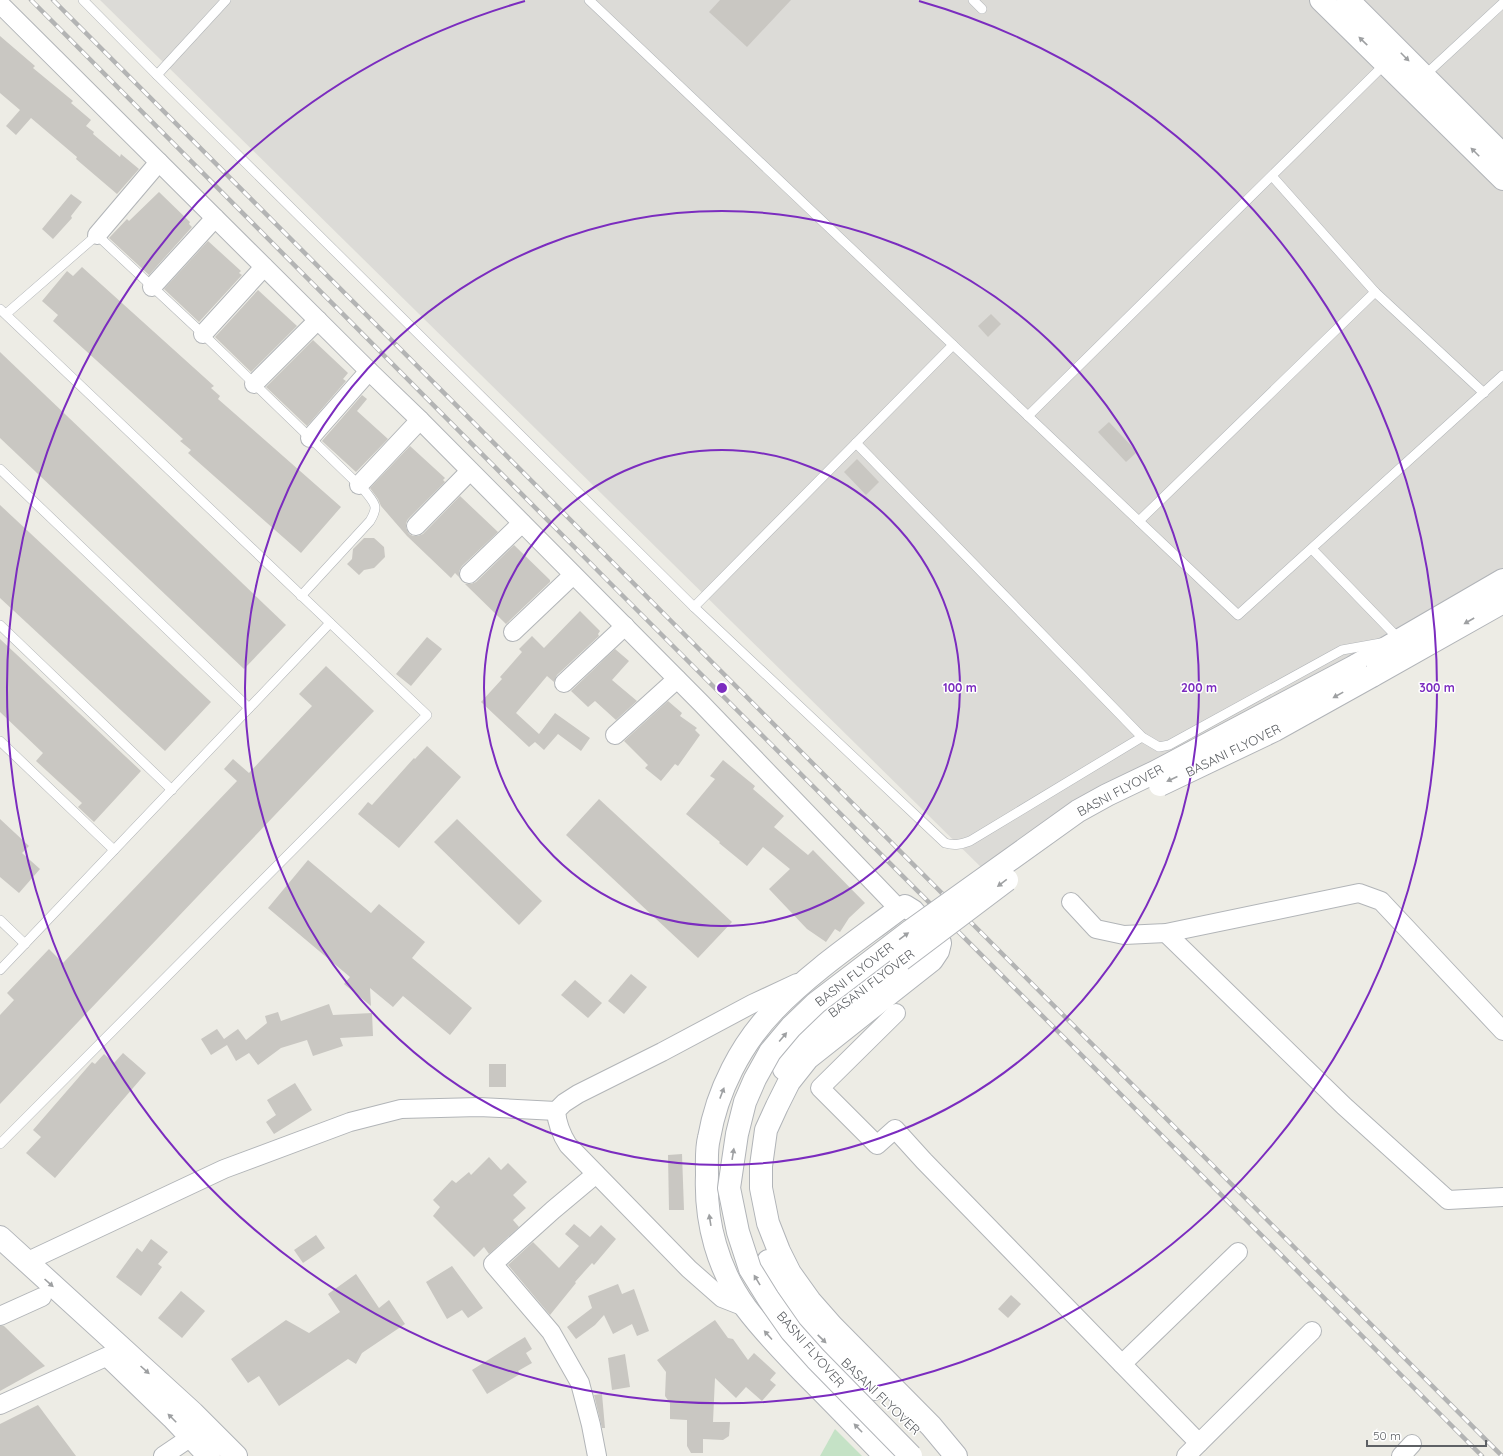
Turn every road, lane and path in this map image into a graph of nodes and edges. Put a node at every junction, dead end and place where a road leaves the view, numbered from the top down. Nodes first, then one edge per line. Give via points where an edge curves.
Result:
1 (83, 0) edge
2 (226, 0) edge
3 (589, 0) edge
4 (973, 0) edge
5 (1321, 0) edge
6 (1348, 0) edge
7 (0, 4) edge
8 (1503, 4) edge
9 (982, 9) dead end
10 (1386, 63) junction
11 (157, 75) junction
12 (1424, 76) junction
13 (1503, 155) edge
14 (159, 162) junction
15 (1272, 176) junction
16 (1503, 179) edge
17 (215, 218) junction
18 (97, 235) junction
19 (264, 267) junction
20 (152, 287) junction
21 (1375, 292) junction
22 (3, 312) edge
23 (318, 320) junction
24 (203, 334) junction
25 (953, 345) junction
26 (369, 372) junction
27 (1503, 375) edge
28 (254, 384) junction
29 (1484, 393) junction
30 (1028, 416) junction
31 (420, 420) junction
32 (310, 438) junction
33 (856, 443) junction
34 (0, 469) edge
35 (470, 471) junction
36 (359, 486) junction
37 (1139, 521) junction
38 (522, 523) junction
39 (416, 526) dead end
40 (1312, 548) junction
41 (469, 574) dead end
42 (573, 575) junction
43 (1503, 580) edge
44 (301, 596) junction
45 (1503, 602) edge
46 (694, 607) junction
47 (330, 623) junction
48 (0, 625) edge
49 (625, 626) junction
50 (513, 632) dead end
51 (1400, 640) junction
52 (1364, 671) junction
53 (677, 679) junction
54 (564, 683) dead end
55 (249, 708) junction
56 (615, 735) dead end
57 (1142, 737) junction
58 (0, 741) edge
59 (172, 790) junction
60 (114, 850) junction
61 (1071, 902) dead end
62 (899, 909) junction
63 (0, 920) edge
64 (1166, 933) junction
65 (25, 944) junction
66 (0, 970) edge
67 (808, 979) junction
68 (896, 1013) dead end
69 (1503, 1032) edge
70 (556, 1111) junction
71 (0, 1144) edge
72 (596, 1174) junction
73 (1503, 1197) edge
74 (0, 1237) edge
75 (1238, 1252) dead end
76 (0, 1257) edge
77 (26, 1262) junction
78 (42, 1297) junction
79 (746, 1307) junction
80 (0, 1316) edge
81 (1312, 1331) dead end
82 (108, 1356) junction
83 (1122, 1364) junction
84 (0, 1405) edge
85 (191, 1437) junction
86 (1199, 1443) junction
87 (945, 1454) edge
88 (163, 1456) edge
89 (209, 1456) edge
90 (236, 1456) edge
91 (597, 1456) edge
92 (886, 1456) edge
93 (911, 1456) edge
94 (1186, 1456) edge

1 - 11 lane
2 - 11 lane
3 - 25 lane
4 - 9 lane
10 -> 5 main road
6 -> 12 main road
7 - 14 street
8 - 12 lane
10 - 15 lane
16 -> 10 main road
11 - 46 lane
12 - 13 main road
14 - 17 street
14 - 18 street
15 - 21 lane
15 - 30 lane
17 - 19 street
17 - 20 street
18 - 20 lane
18 - 22 lane
19 - 23 street
19 - 24 street
20 - 24 lane
21 - 29 lane
21 - 37 lane
22 - 44 lane
23 - 26 street
23 - 28 street
24 - 28 lane
25 - 30 lane
25 - 33 lane
26 - 31 street
26 - 32 street
27 - 29 lane
28 - 32 lane
29 - 40 lane
30 - 37 lane
31 - 35 street
31 - 36 street
32 - 36 lane
33 - 46 lane
33 - 57 lane
34 - 55 lane
35 - 38 street
35 - 39 street
36 - 44 lane via 374,504 375,512 370,521
37 - 40 lane via 1238,615
38 - 41 street
38 - 42 street
40 - 51 lane
42 - 49 street
42 - 50 street
43 - 51 main road, BASANI FLYOVER
44 - 47 lane
45 -> 52 main road
46 - 57 lane via 945,843 952,845 970,841
47 - 55 lane
47 - 71 lane via 427,715
48 - 59 lane
49 - 53 street
49 - 54 street
51 - 52 main road, BASANI FLYOVER
51 - 57 lane via 1342,650 1169,745 1159,747
52 -> 87 main road, BASANI FLYOVER, bridge via 1275,730 1111,808 1038,856 824,1018 799,1046 768,1094 758,1117 749,1163 755,1225 774,1276 792,1306 819,1336
93 -> 52 main road, BASNI FLYOVER, bridge via 796,1337 750,1269 738,1232 729,1188 737,1134 745,1102 770,1052 816,1003 1078,811
53 - 56 street
53 - 62 street
55 - 59 lane
58 - 60 lane
59 - 60 lane
60 - 65 lane
61 - 64 street via 1096,929 1124,935
62 - 67 main road
62 - 87 main road via 905,906 912,911 940,942 938,951 932,960 808,1058 789,1082 766,1130 761,1188 768,1223 790,1273 832,1326 931,1426
63 - 65 lane
64 - 69 street via 1359,893 1381,901
64 - 73 street via 1344,1106 1448,1200
65 - 66 lane
67 - 70 street via 752,1004 578,1094
79 -> 67 main road via 726,1273 713,1239 706,1196 708,1139 714,1113 724,1088 749,1041 773,1011
68 - 83 street via 820,1088 877,1146 895,1129 924,1162
70 - 72 street via 561,1134
70 - 77 street via 480,1107 401,1110 350,1122 224,1169
72 - 79 street via 716,1294
72 - 91 street via 493,1264 551,1332 580,1383
74 - 77 main road
75 - 83 street
76 - 78 main road
77 -> 90 main road
78 - 80 street
78 - 82 main road
92 -> 79 main road via 767,1334
81 - 86 street
82 - 84 street
85 -> 82 main road
83 - 86 street
85 - 88 street
85 - 89 main road
86 - 94 street

